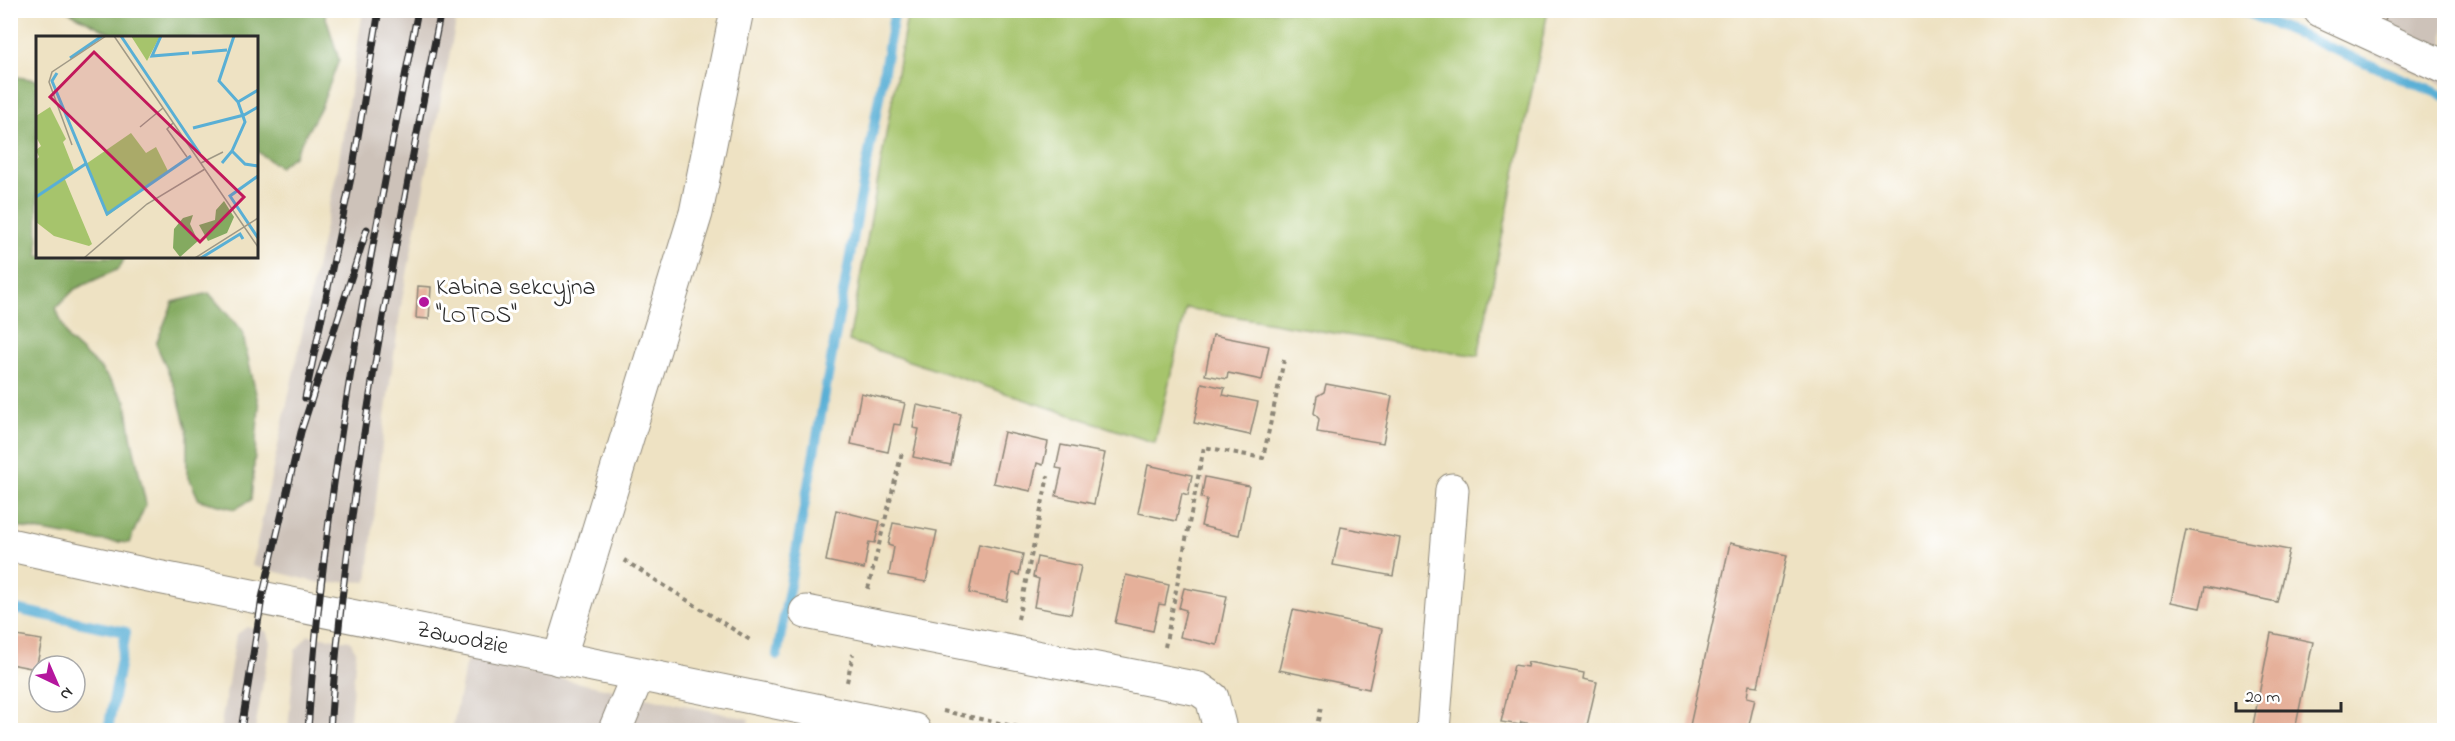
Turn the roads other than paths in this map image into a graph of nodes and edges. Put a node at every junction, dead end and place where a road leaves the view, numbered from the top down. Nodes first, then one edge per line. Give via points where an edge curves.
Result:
1 (737, 10) edge
2 (2320, 10) edge
3 (2445, 67) edge
4 (1452, 490) dead end
5 (10, 545) edge
6 (806, 612) dead end
7 (559, 659) junction
8 (638, 675) junction
9 (615, 730) edge
10 (914, 730) edge
11 (1218, 730) edge
12 (1433, 730) edge

1 - 7 street via 696,213
2 - 3 street
4 - 12 street
5 - 7 street, Zawodzie
6 - 11 street via 1199,689 1212,698
7 - 8 street, Zawodzie
8 - 9 street
8 - 10 street, Zawodzie

